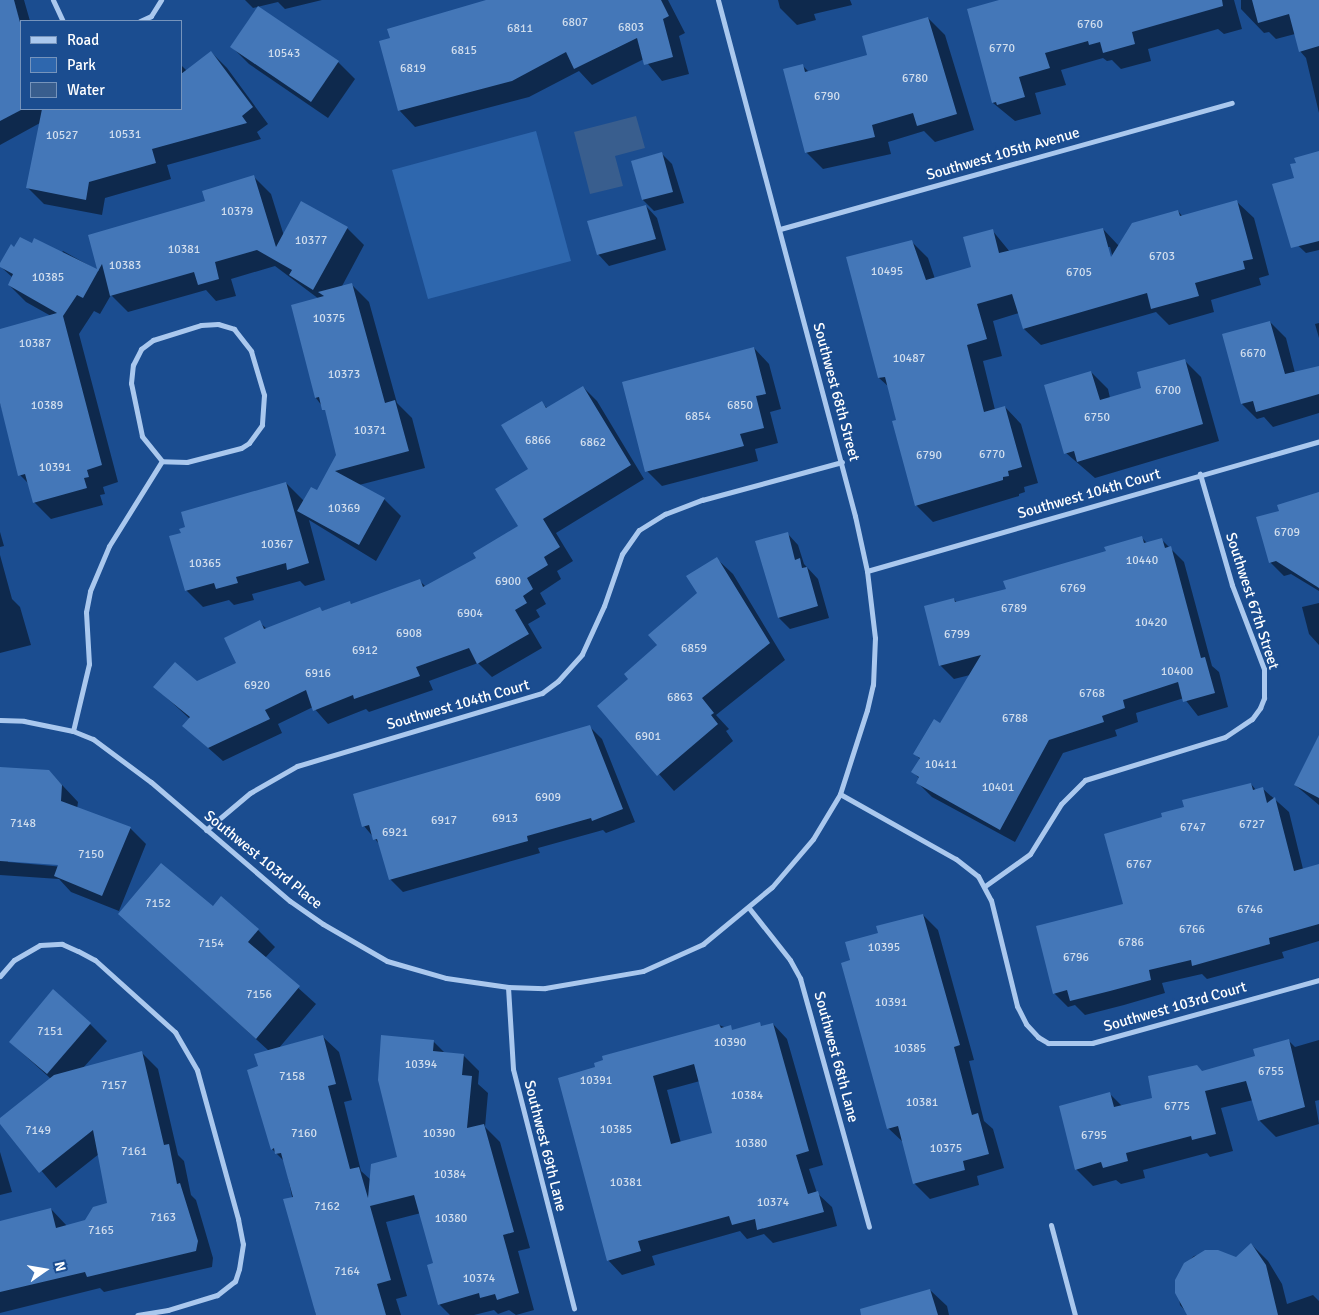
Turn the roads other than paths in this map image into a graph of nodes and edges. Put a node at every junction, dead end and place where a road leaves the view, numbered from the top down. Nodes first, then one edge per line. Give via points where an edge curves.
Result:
1 (53, 0) edge
2 (161, 0) edge
3 (718, 0) edge
4 (63, 20) edge
5 (142, 20) edge
6 (1232, 103) dead end
7 (780, 228) junction
8 (1319, 441) edge
9 (162, 461) junction
10 (842, 462) junction
11 (1200, 474) junction
12 (867, 571) junction
13 (0, 720) edge
14 (73, 732) junction
15 (840, 794) junction
16 (206, 830) junction
17 (985, 886) junction
18 (749, 908) junction
19 (0, 976) edge
20 (1319, 980) edge
21 (508, 987) junction
22 (1051, 1225) dead end
23 (868, 1227) dead end
24 (574, 1308) dead end
25 (137, 1315) edge
26 (1075, 1315) edge

1 - 4 street
2 - 5 street via 151,16
3 - 7 street, Southwest 68th Street
6 - 7 street, Southwest 105th Avenue
7 - 10 street, Southwest 68th Street
8 - 11 street, Southwest 104th Court
9 - 9 street via 187,462 241,448 249,443 262,425 264,395 257,365 234,329 218,324 201,325 168,334 141,349 133,365 131,383 142,436
9 - 14 street via 109,546 90,591 86,612 89,664
10 - 12 street, Southwest 68th Street
10 - 16 street, Southwest 104th Court via 702,500 665,514 639,530 622,554 604,606 582,654 558,682 542,693 296,766 250,793
11 - 12 street, Southwest 104th Court
11 - 17 street, Southwest 67th Street via 1232,585 1264,669 1264,698 1260,708 1252,719 1225,738 1085,780 1061,804 1030,854
12 - 15 street, Southwest 68th Street via 875,638 873,685 860,740
13 - 14 street, Southwest 103rd Place via 24,721
14 - 16 street, Southwest 103rd Place via 121,758
15 - 17 street via 956,859
15 - 18 street, Southwest 103rd Place via 797,862
16 - 21 street, Southwest 103rd Place via 290,901 358,947 417,971
17 - 20 street, Southwest 103rd Court via 1017,1006 1038,1037 1062,1045 1092,1043
18 - 21 street, Southwest 103rd Place via 703,944 643,971 545,988
18 - 23 street, Southwest 68th Lane via 790,960 800,978
19 - 25 street via 14,960 40,945 62,944 78,951 95,960 175,1032 197,1070 238,1219 243,1244 240,1269 235,1281 217,1295 168,1310
21 - 24 street, Southwest 69th Lane via 513,1069
22 - 26 street

